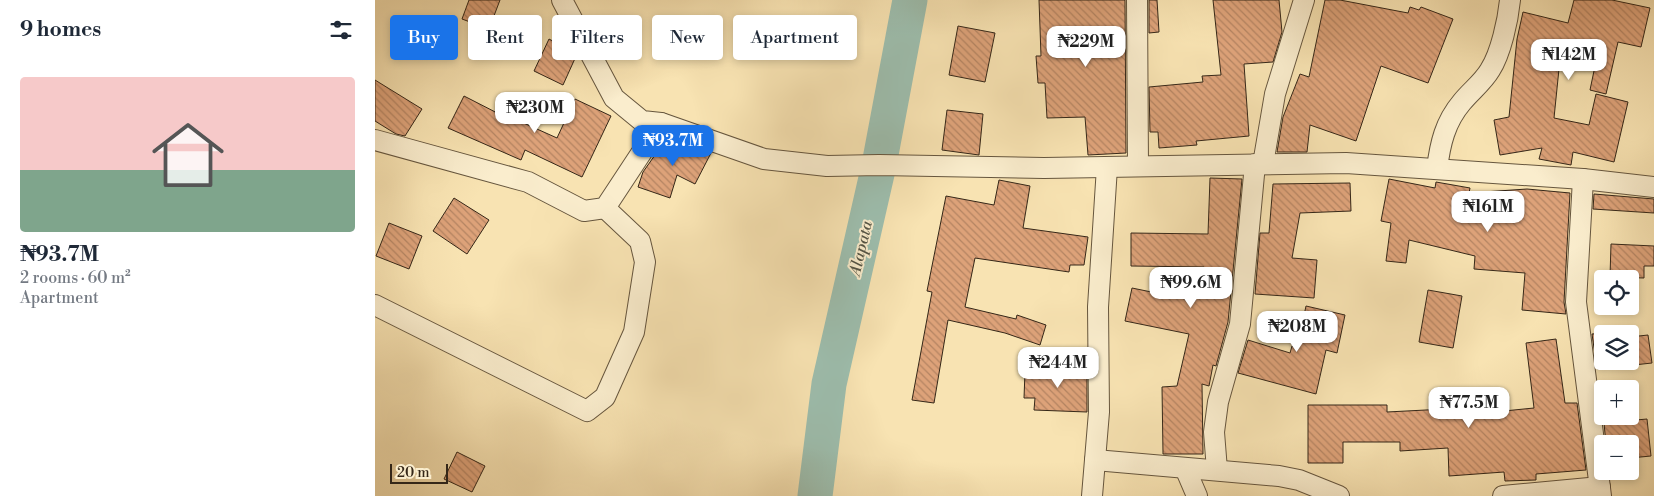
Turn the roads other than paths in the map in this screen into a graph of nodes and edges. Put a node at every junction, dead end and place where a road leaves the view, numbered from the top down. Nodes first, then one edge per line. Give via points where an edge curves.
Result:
1 (562, 0) edge
2 (1137, 0) edge
3 (1304, 0) edge
4 (1510, 0) edge
5 (661, 123) junction
6 (375, 140) edge
7 (1259, 164) junction
8 (1138, 166) junction
9 (1107, 167) junction
10 (1437, 169) junction
11 (1583, 179) junction
12 (1654, 187) edge
13 (605, 208) junction
14 (375, 306) edge
15 (1095, 460) junction
16 (1185, 468) junction
17 (1217, 470) junction
18 (1600, 491) edge
19 (1092, 496) edge
20 (1197, 496) edge
21 (1339, 496) edge
22 (1503, 496) edge

1 - 5 street via 614,98 642,121
2 - 8 street
3 - 7 street via 1275,94
4 - 10 street via 1508,19 1491,68 1447,124 1440,143
5 - 9 street via 764,159 827,166
5 - 13 street
6 - 13 street via 528,182 583,211
7 - 8 street
7 - 10 street via 1346,163
7 - 17 street via 1240,324 1218,402 1214,432
8 - 9 street
9 - 15 street
10 - 11 street
11 - 12 street
11 - 18 street via 1577,302
13 - 14 street via 640,241 645,262 634,332 605,398 587,411
15 - 16 street
15 - 19 street
16 - 17 street
16 - 20 street
17 - 21 street via 1299,480
18 - 22 street

